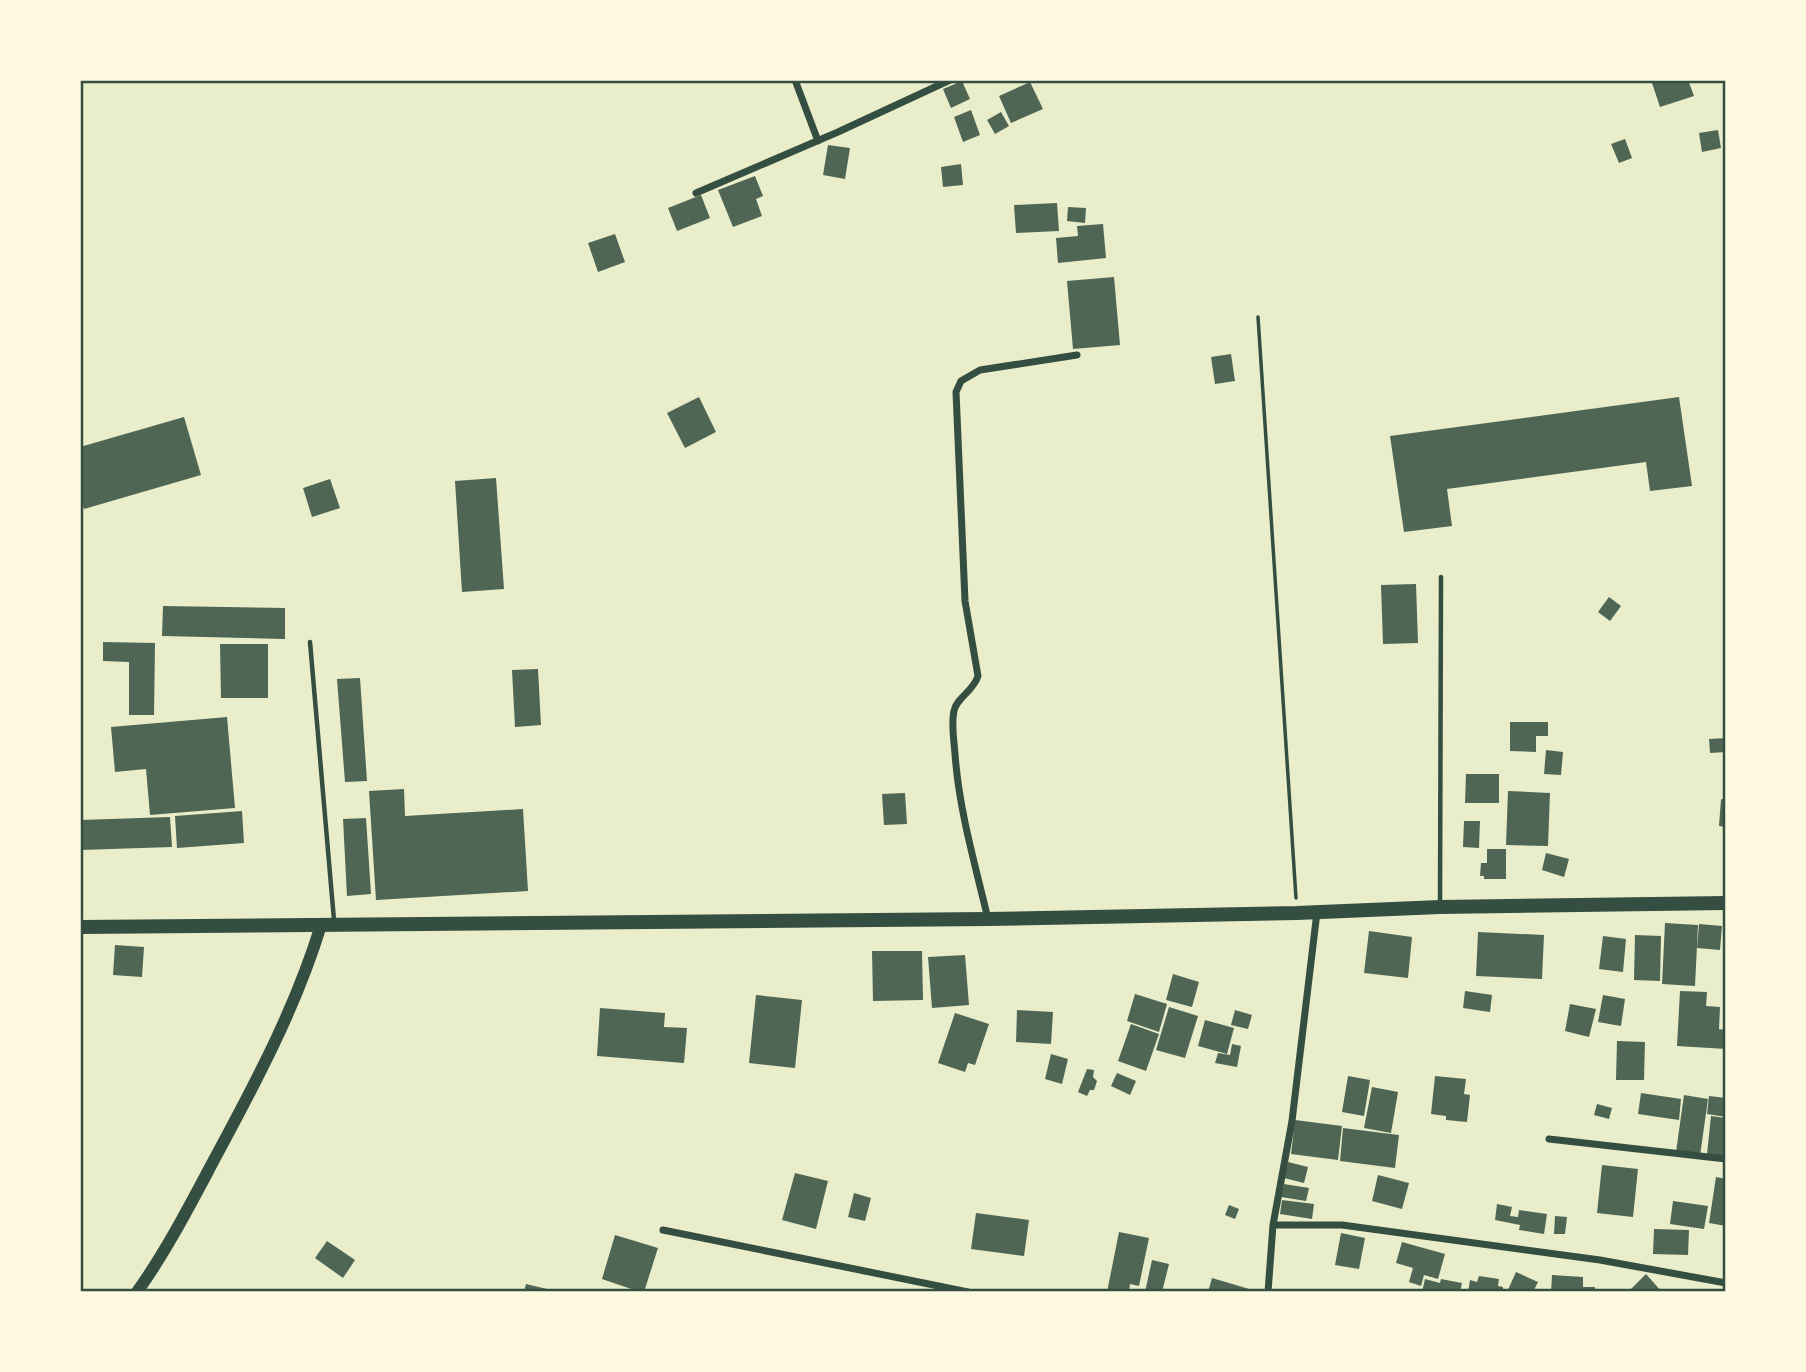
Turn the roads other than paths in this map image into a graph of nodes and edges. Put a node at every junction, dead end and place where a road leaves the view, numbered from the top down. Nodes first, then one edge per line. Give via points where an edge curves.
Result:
1 (795, 80) edge
2 (950, 80) edge
3 (818, 141) junction
4 (696, 193) dead end
5 (1077, 355) dead end
6 (1441, 577) dead end
7 (310, 642) dead end
8 (1726, 904) edge
9 (1440, 907) junction
10 (1317, 912) junction
11 (988, 919) junction
12 (328, 925) junction
13 (80, 927) edge
14 (1549, 1139) dead end
15 (1726, 1159) edge
16 (1273, 1225) junction
17 (663, 1230) dead end
18 (1726, 1283) edge
19 (136, 1292) edge
20 (968, 1292) edge
21 (1269, 1292) edge

1 - 3 street
2 - 3 street
3 - 4 street
5 - 11 street via 980,370 961,381 956,392 965,601 978,676 954,710 954,738 962,809
6 - 9 lane
7 - 12 lane
8 - 9 main road
9 - 10 main road
10 - 11 main road
10 - 16 street via 1292,1121
11 - 12 main road
12 - 13 main road
12 - 19 street via 258,1078 181,1222
14 - 15 street
16 - 18 street via 1342,1225 1600,1260
16 - 21 street
17 - 20 street

